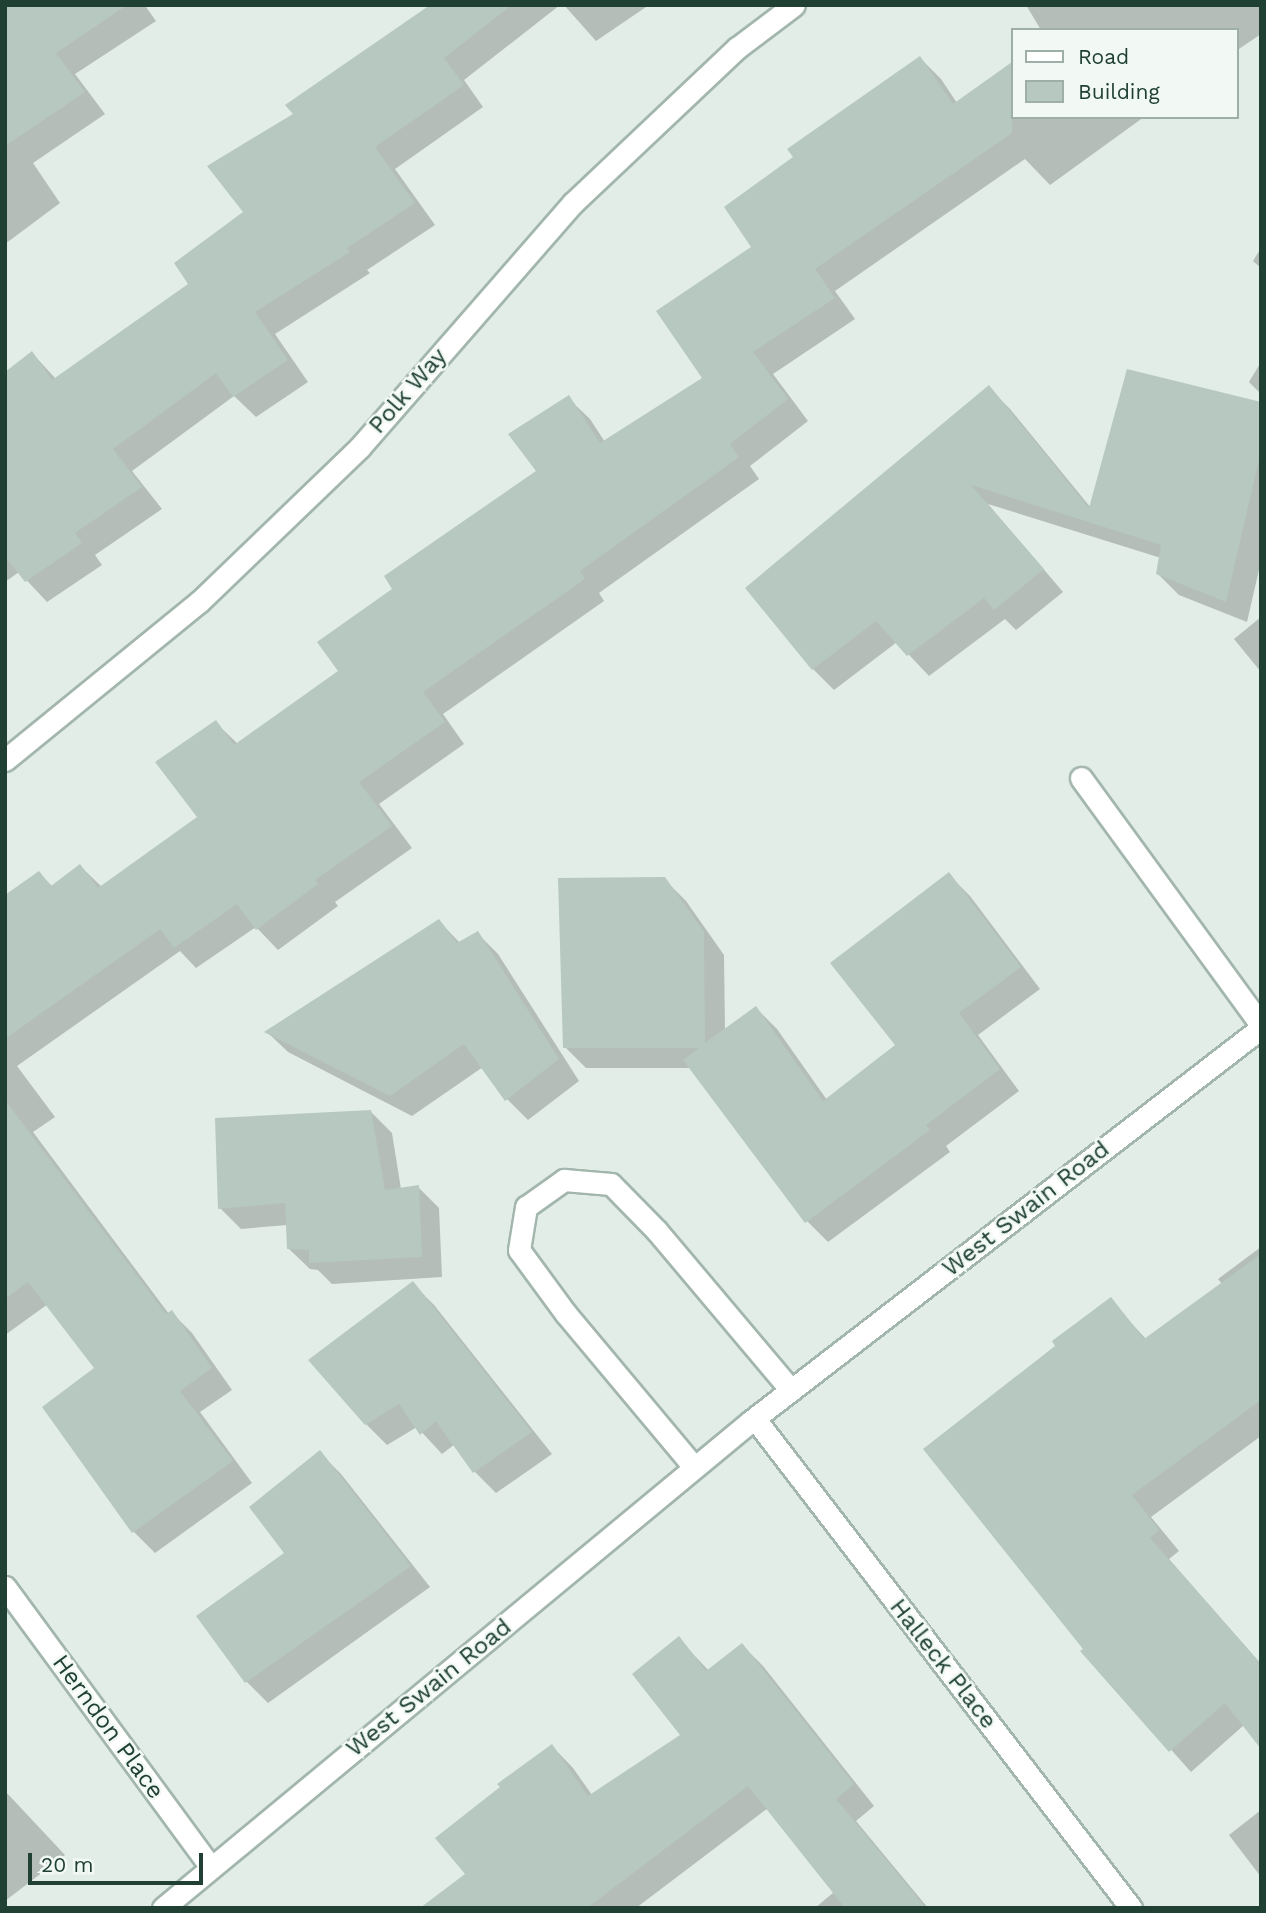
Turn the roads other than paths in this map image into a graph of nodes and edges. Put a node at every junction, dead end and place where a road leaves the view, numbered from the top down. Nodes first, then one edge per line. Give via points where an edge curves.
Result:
1 (794, 5) edge
2 (5, 760) edge
3 (1081, 778) dead end
4 (1261, 1026) edge
5 (790, 1390) junction
6 (755, 1419) junction
7 (694, 1467) junction
8 (5, 1587) edge
9 (210, 1866) junction
10 (163, 1908) edge
11 (1131, 1908) edge

1 - 2 street, Polk Way via 737,48 573,203 360,447 199,602
3 - 4 street, West Swain Road
4 - 5 street, West Swain Road
5 - 6 street, West Swain Road
5 - 7 street via 657,1231 611,1184 564,1180 526,1207 519,1250 566,1314
6 - 7 street, West Swain Road
6 - 11 street, Halleck Place
7 - 9 street, West Swain Road via 611,1540
8 - 9 street, Herndon Place
9 - 10 street, West Swain Road

